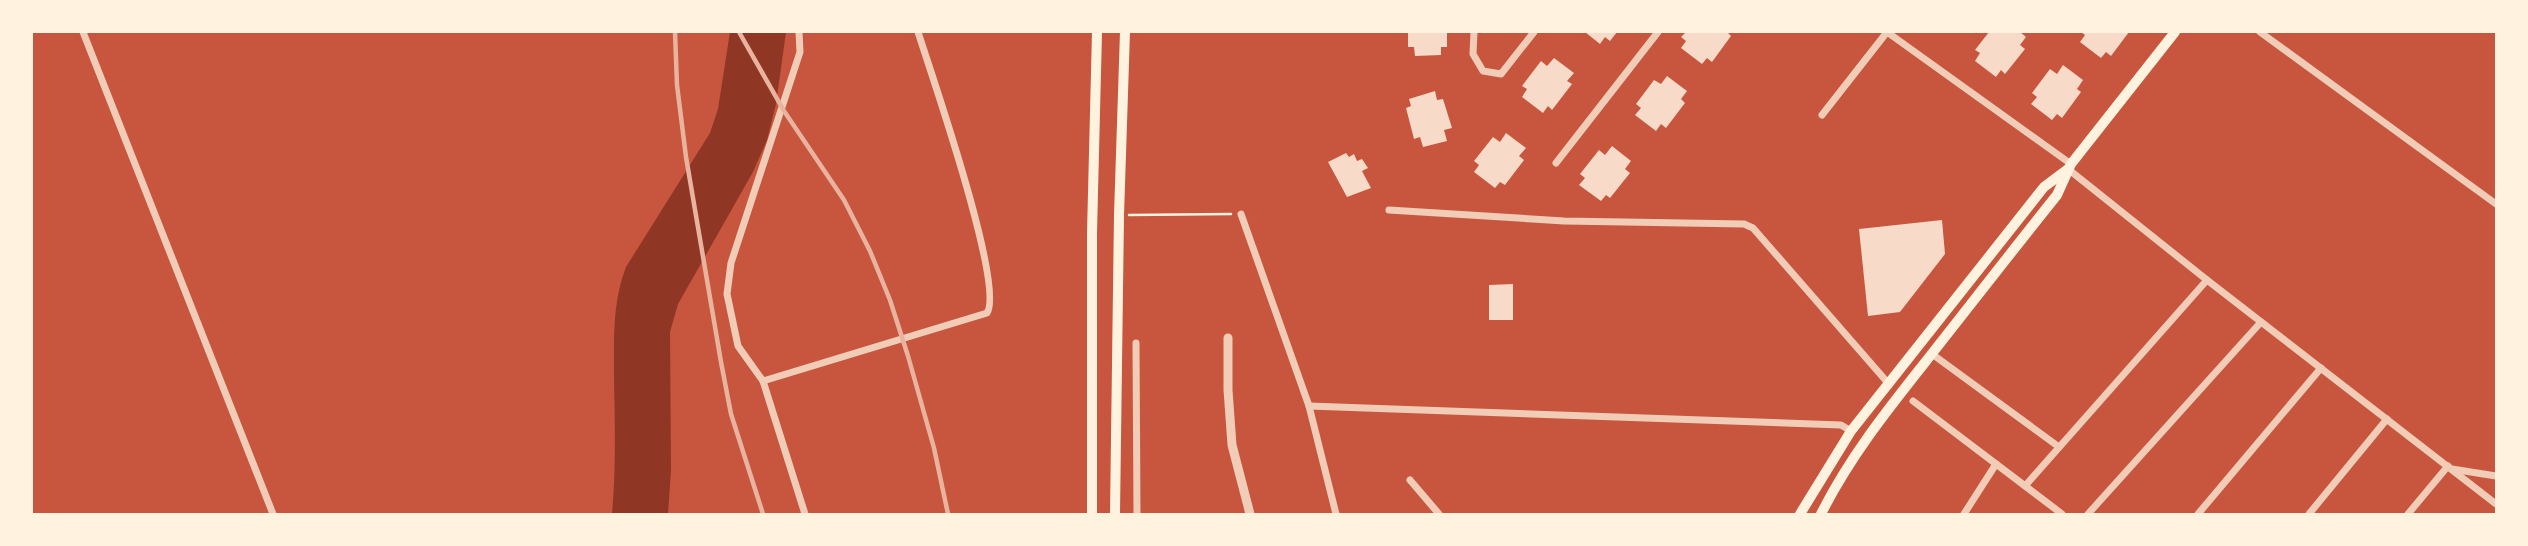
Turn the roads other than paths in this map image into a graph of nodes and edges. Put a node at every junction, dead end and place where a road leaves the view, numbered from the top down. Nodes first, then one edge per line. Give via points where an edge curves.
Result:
1 (83, 32) edge
2 (799, 32) edge
3 (918, 32) edge
4 (1097, 32) edge
5 (1125, 32) edge
6 (1474, 32) edge
7 (1534, 32) edge
8 (1658, 32) edge
9 (1887, 32) edge
10 (2175, 32) edge
11 (2260, 32) edge
12 (1822, 116) dead end
13 (1556, 163) dead end
14 (2070, 166) junction
15 (2497, 204) edge
16 (1389, 210) dead end
17 (1241, 214) road end
18 (2207, 280) junction
19 (2262, 322) junction
20 (1228, 338) dead end
21 (1136, 344) dead end
22 (1932, 354) junction
23 (2321, 368) junction
24 (764, 381) junction
25 (1888, 383) junction
26 (1901, 391) junction
27 (1913, 401) dead end
28 (1309, 406) junction
29 (2387, 419) junction
30 (1851, 431) junction
31 (2059, 447) junction
32 (1996, 464) junction
33 (2450, 468) junction
34 (2497, 476) edge
35 (1410, 480) dead end
36 (2025, 486) junction
37 (2497, 504) edge
38 (273, 514) edge
39 (806, 514) edge
40 (1093, 514) edge
41 (1115, 514) edge
42 (1138, 514) edge
43 (1250, 514) edge
44 (1336, 514) edge
45 (1439, 514) edge
46 (1800, 514) edge
47 (1821, 514) edge
48 (1965, 514) edge
49 (2062, 514) edge
50 (2088, 514) edge
51 (2198, 514) edge
52 (2309, 514) edge
53 (2408, 514) edge

1 - 38 street
2 - 24 street via 800,52 731,263 727,294 738,346
3 - 24 street via 975,215 991,288 990,308 987,313
4 - 40 main road
5 - 41 main road
6 - 7 street via 1473,54 1483,71 1501,74
8 - 13 street
9 - 12 street
9 - 14 street
10 - 14 main road
11 - 15 street
14 - 18 street
14 - 22 main road via 2057,195
14 - 25 main road via 2044,187
16 - 25 street via 1564,221 1744,224
17 - 28 street
18 - 19 street
18 - 31 street
19 - 23 street
19 - 50 street
20 - 43 street via 1232,445
21 - 42 street
22 - 26 main road
22 - 31 street
23 - 29 street
23 - 51 street
24 - 39 street
25 - 26 main road
25 - 30 main road
26 - 47 main road via 1850,462
27 - 32 street
28 - 30 street via 1842,425
28 - 44 street
29 - 33 street
29 - 52 street
30 - 46 main road
31 - 36 street
32 - 36 street
32 - 48 street
33 - 34 street
33 - 37 street
33 - 53 street
35 - 45 street
36 - 49 street

